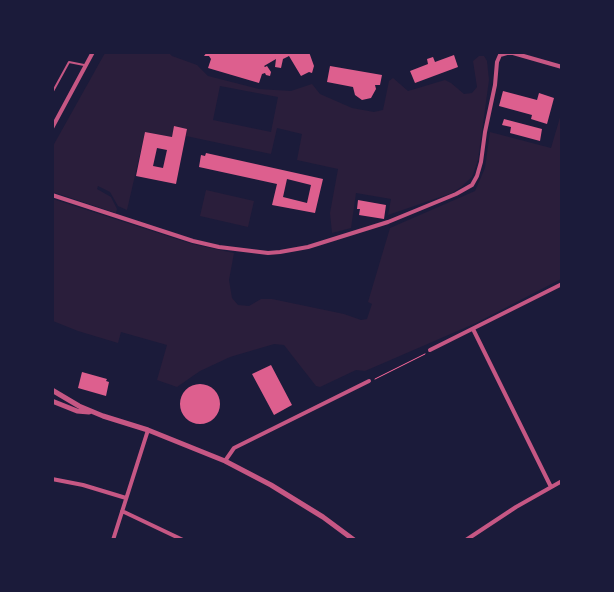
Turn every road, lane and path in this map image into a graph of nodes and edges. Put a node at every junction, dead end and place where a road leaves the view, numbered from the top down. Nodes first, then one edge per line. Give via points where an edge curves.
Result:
1 (93, 52) edge
2 (499, 54) edge
3 (86, 65) junction
4 (562, 68) edge
5 (52, 93) edge
6 (52, 128) edge
7 (52, 195) edge
8 (562, 284) edge
9 (473, 329) junction
10 (430, 350) joint
11 (369, 381) joint
12 (52, 390) edge
13 (52, 401) edge
14 (96, 413) junction
15 (148, 430) junction
16 (225, 461) junction
17 (52, 479) edge
18 (562, 481) edge
19 (551, 486) junction
20 (126, 498) junction
21 (122, 512) junction
22 (113, 540) edge
23 (183, 540) edge
24 (354, 540) edge
25 (466, 540) edge

1 - 3 street
2 - 4 street via 513,53
2 - 7 street via 481,162 472,185 388,222 332,240 280,252 234,250 193,241
3 - 5 lane via 69,62
3 - 6 street
8 - 9 street
9 - 10 street
9 - 19 street
10 - 11 path
11 - 16 street via 234,448
12 - 14 street
13 - 14 street via 77,411
14 - 15 street
15 - 16 street
15 - 20 street
16 - 24 street via 279,490
17 - 20 street
18 - 19 street
19 - 25 street
20 - 21 street
21 - 22 street
21 - 23 street

